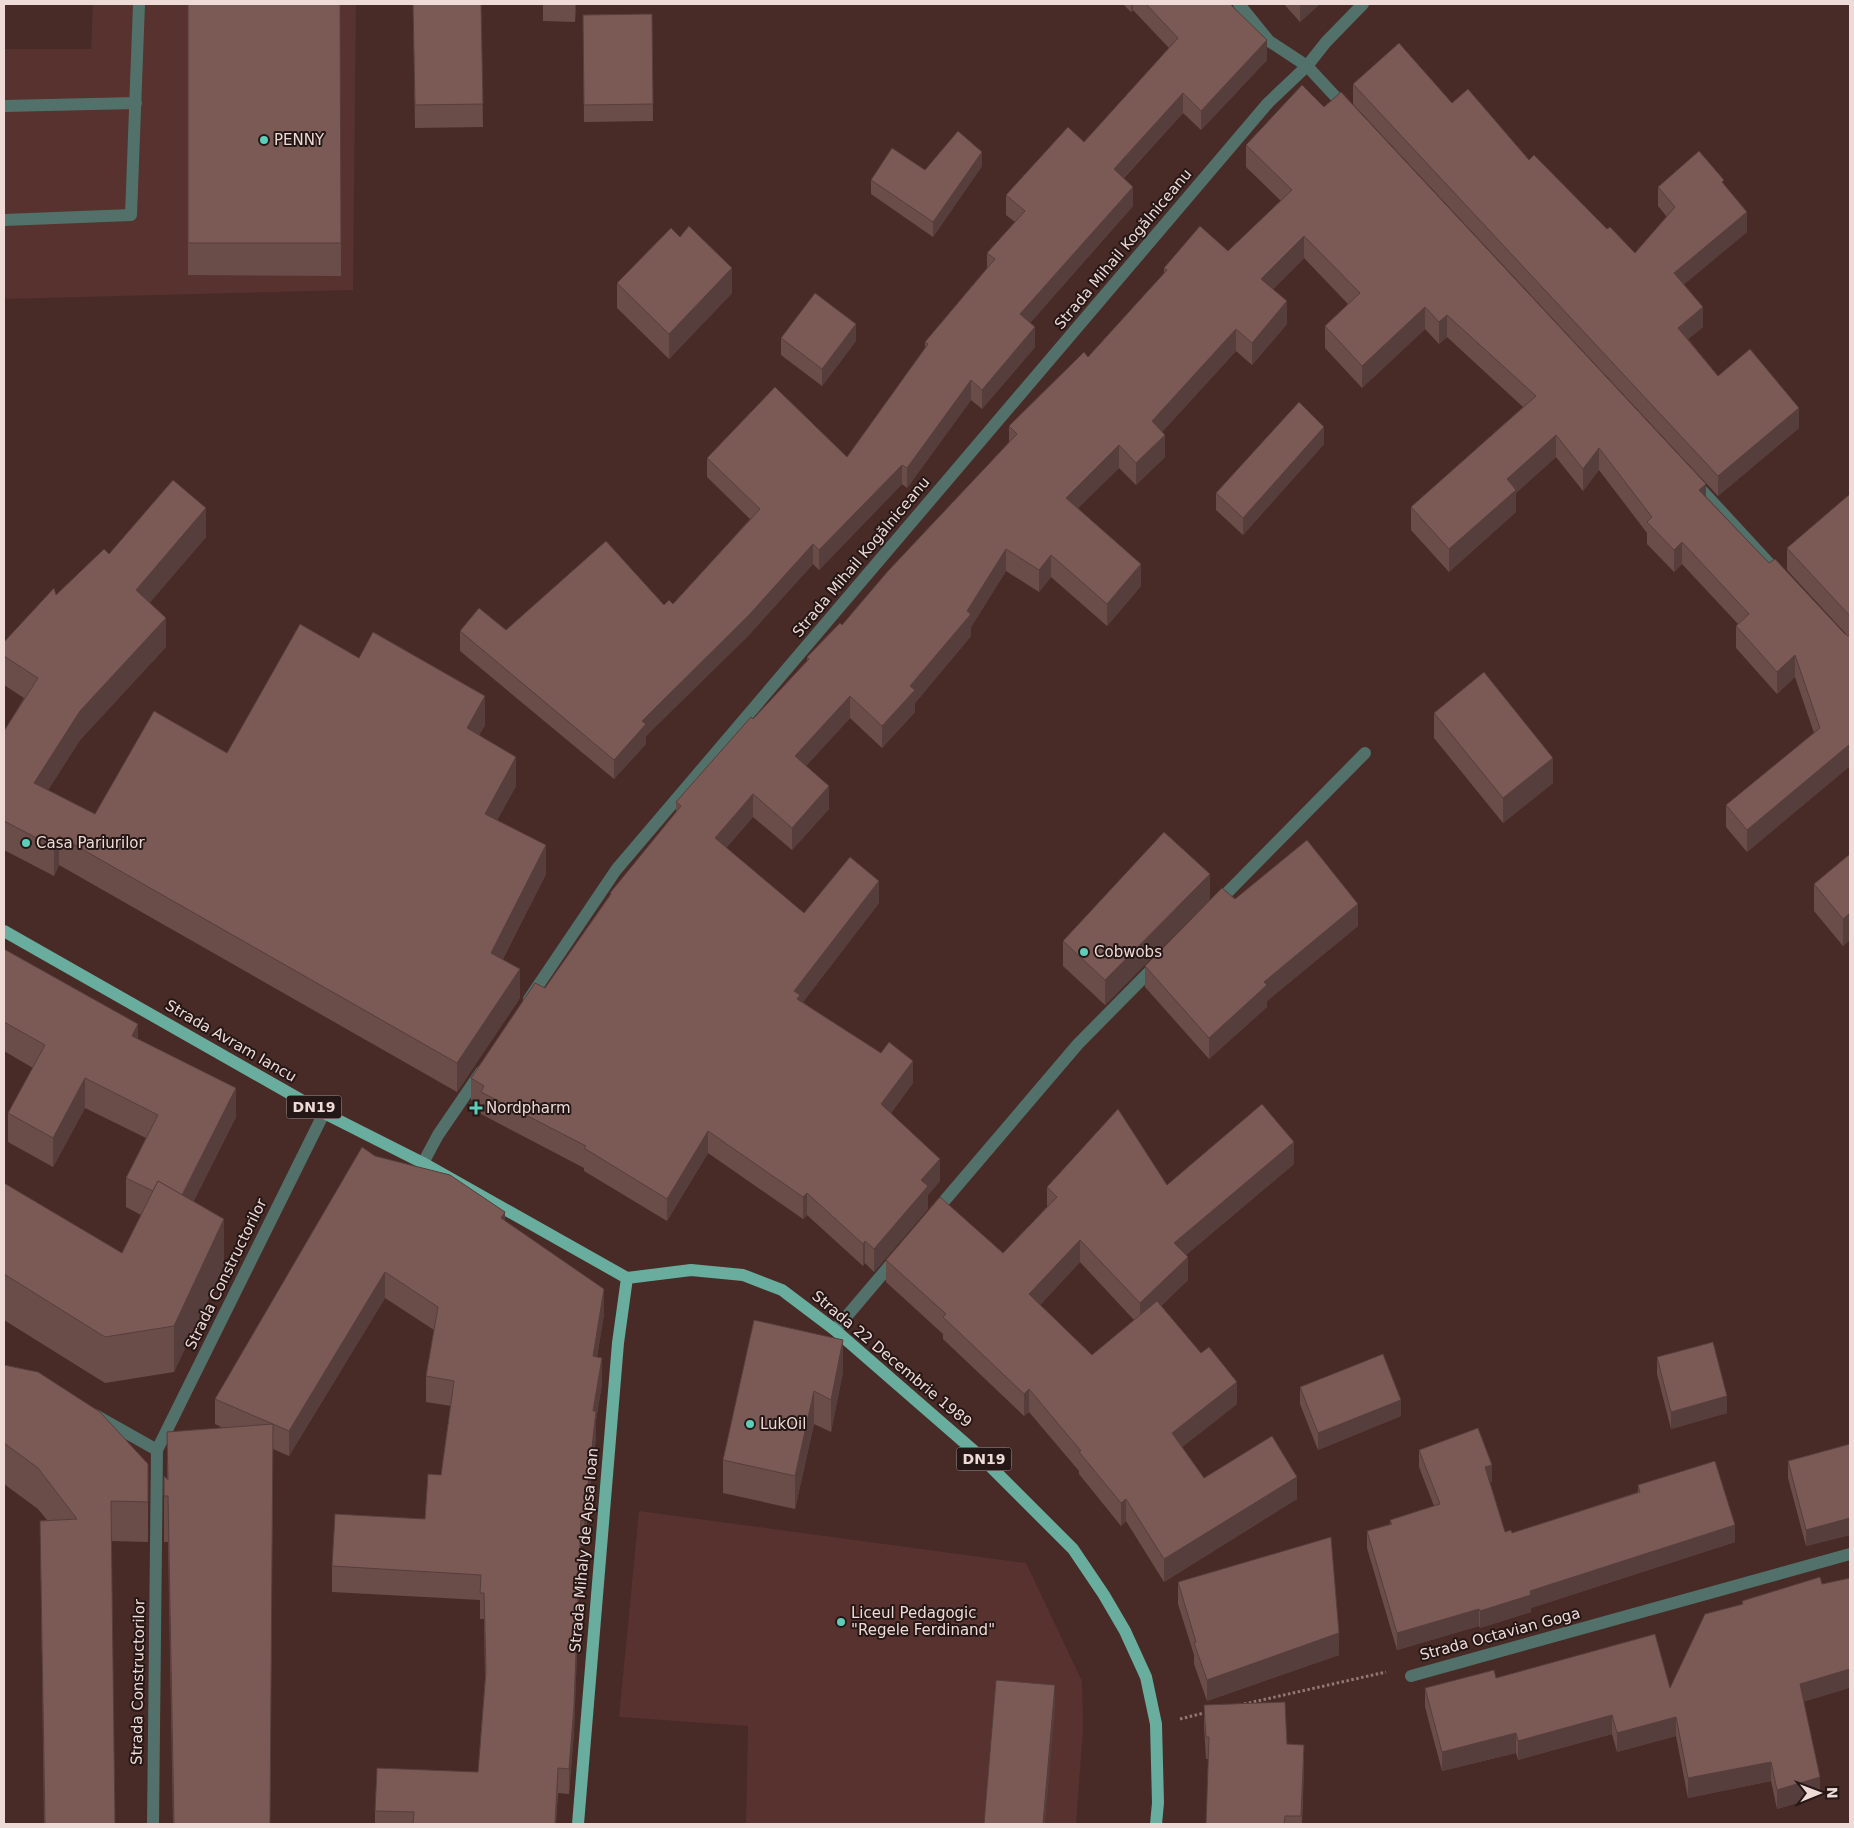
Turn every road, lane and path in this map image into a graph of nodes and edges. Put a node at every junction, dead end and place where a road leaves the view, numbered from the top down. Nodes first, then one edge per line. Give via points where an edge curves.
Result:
1 (139, 4) edge
2 (1239, 4) edge
3 (1363, 4) edge
4 (1307, 66) junction
5 (136, 103) junction
6 (4, 106) edge
7 (1354, 117) edge
8 (4, 220) edge
9 (1685, 472) edge
10 (1786, 581) edge
11 (1365, 753) dead end
12 (1204, 916) edge
13 (4, 931) edge
14 (1169, 952) edge
15 (521, 1011) edge
16 (488, 1061) edge
17 (324, 1113) junction
18 (423, 1162) junction
19 (925, 1224) edge
20 (906, 1247) edge
21 (627, 1278) junction
22 (835, 1330) junction
23 (80, 1407) edge
24 (157, 1450) junction
25 (1850, 1554) edge
26 (1411, 1676) joint
27 (1242, 1705) edge
28 (1213, 1711) edge
29 (1156, 1724) junction
30 (153, 1824) edge
31 (578, 1824) edge
32 (1156, 1824) edge

1 - 5 street
2 - 4 street via 1269,41
3 - 4 street, Strada Mihail Kogălniceanu
4 - 7 street
4 - 15 street, Strada Mihail Kogălniceanu via 1262,111 616,870
5 - 6 street
5 - 8 street via 131,215
9 - 10 street
11 - 12 street
13 - 17 main road, Strada Avram Iancu / DN19
14 - 19 street via 1078,1044
16 - 18 street
17 - 18 main road, Strada Avram Iancu / DN19
17 - 24 street, Strada Constructorilor
18 - 21 main road, Strada Avram Iancu / DN19
20 - 22 street
21 - 22 main road, Strada 22 Decembrie 1989 / DN19 via 691,1270 742,1275 782,1290
21 - 31 main road, Strada Mihaly de Apsa Ioan via 618,1344
22 - 29 main road, Strada 22 Decembrie 1989 / DN19 via 981,1456 1073,1549 1125,1631 1146,1677
23 - 24 street
24 - 30 street, Strada Constructorilor
25 - 26 street, Strada Octavian Goga
26 - 27 path, Strada Octavian Goga via 1393,1670
28 - 29 path
29 - 32 main road, Strada 22 Decembrie 1989 / DN19

